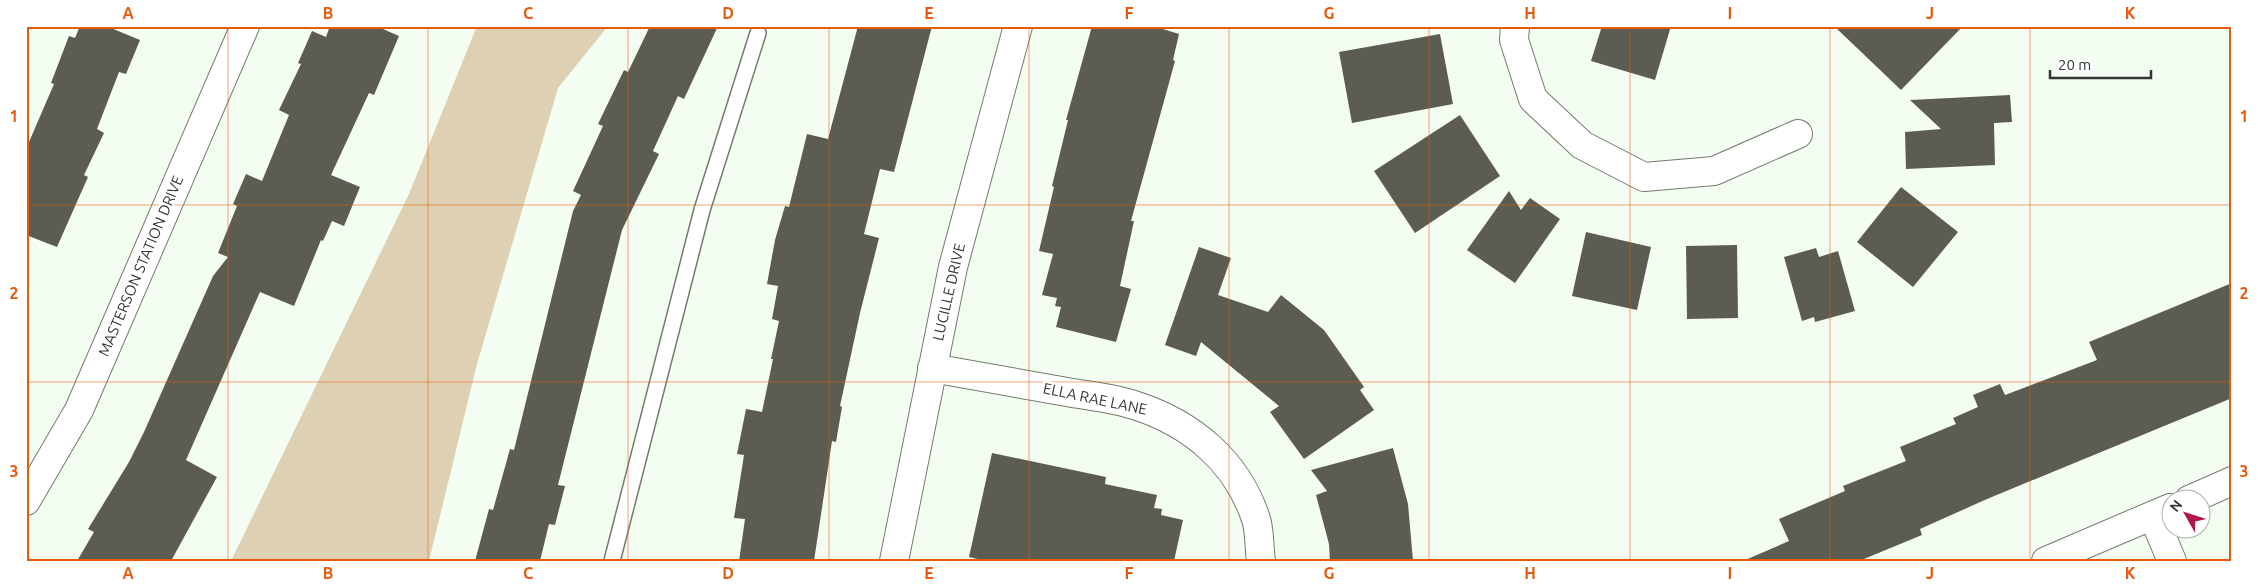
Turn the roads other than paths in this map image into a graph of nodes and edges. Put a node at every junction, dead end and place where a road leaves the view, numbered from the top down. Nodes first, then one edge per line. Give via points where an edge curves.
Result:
1 (245, 26) edge
2 (1018, 26) edge
3 (1515, 26) edge
4 (758, 33) dead end
5 (1798, 134) dead end
6 (932, 368) junction
7 (2232, 481) edge
8 (2210, 491) edge
9 (26, 501) edge
10 (2160, 513) edge
11 (2168, 540) edge
12 (612, 561) edge
13 (894, 561) edge
14 (1261, 561) edge
15 (2046, 561) edge
16 (2172, 561) edge

1 - 9 street, MASTERSON STATION DRIVE via 79,410
2 - 6 street, LUCILLE DRIVE via 953,267
3 - 5 street via 1514,40 1533,99 1582,145 1644,177 1714,171
4 - 12 lane via 702,210
6 - 13 street, LUCILLE DRIVE
6 - 14 street, ELLA RAE LANE via 1132,404 1167,417 1194,433 1234,473 1257,521
7 - 8 street
10 - 15 street
11 - 16 street

